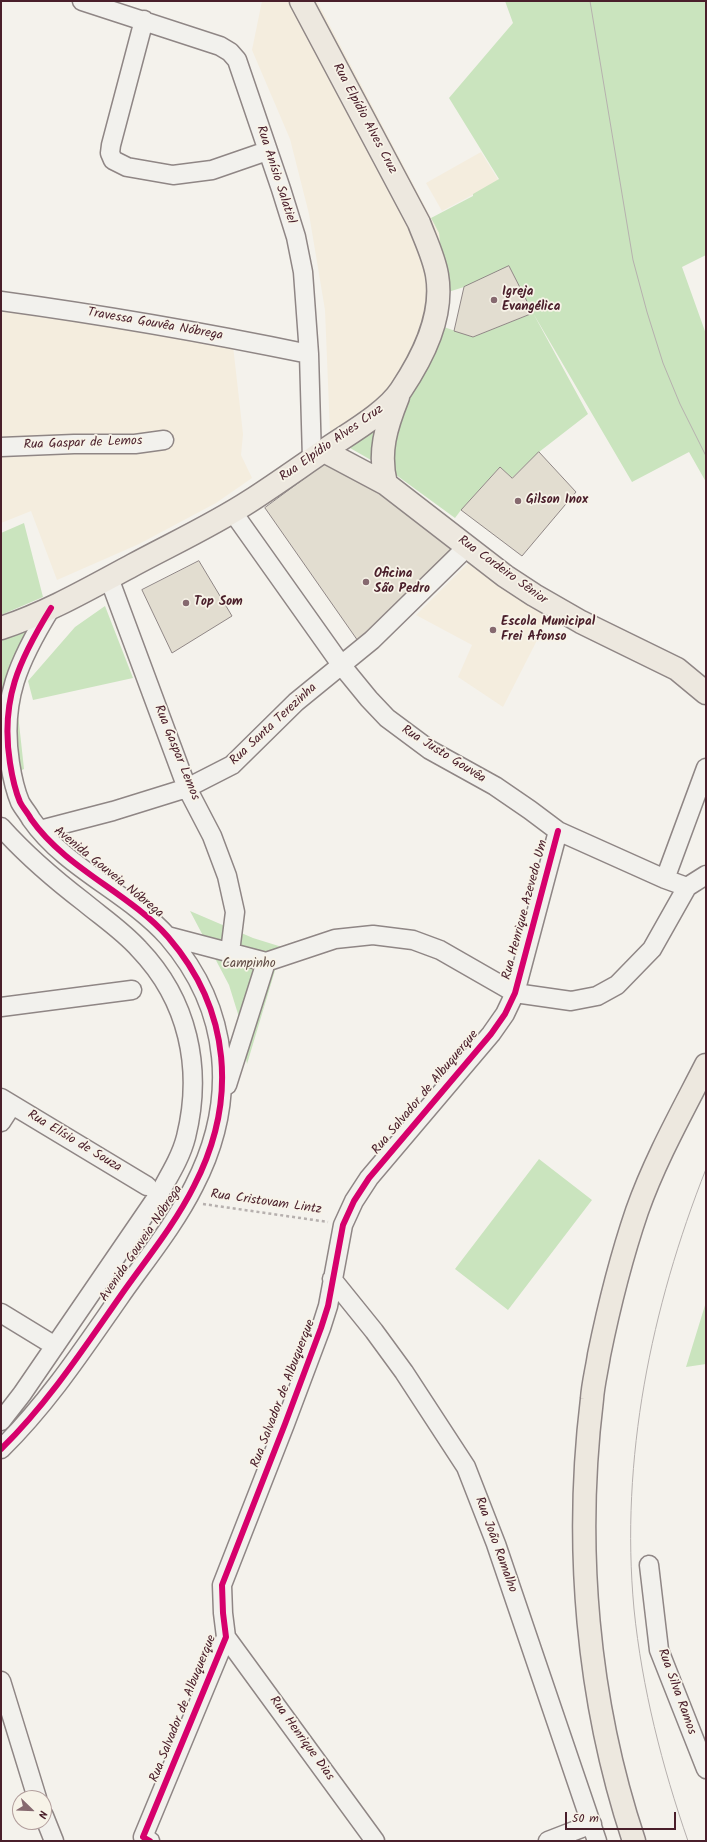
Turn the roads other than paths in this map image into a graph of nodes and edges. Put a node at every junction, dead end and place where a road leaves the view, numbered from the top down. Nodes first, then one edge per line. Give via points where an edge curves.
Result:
1 (82, 1) edge
2 (301, 1) edge
3 (144, 20) junction
4 (267, 151) junction
5 (1, 301) edge
6 (309, 354) junction
7 (400, 391) junction
8 (164, 440) dead end
9 (1, 447) edge
10 (318, 455) junction
11 (386, 484) junction
12 (232, 512) junction
13 (467, 547) junction
14 (109, 578) junction
15 (51, 608) junction
16 (1, 628) edge
17 (342, 666) junction
18 (706, 693) edge
19 (706, 768) edge
20 (187, 788) junction
21 (1, 827) edge
22 (40, 830) junction
23 (558, 831) junction
24 (706, 875) edge
25 (665, 879) junction
26 (687, 887) junction
27 (167, 936) junction
28 (230, 952) junction
29 (266, 962) junction
30 (132, 990) dead end
31 (515, 993) junction
32 (1, 1008) edge
33 (706, 1065) edge
34 (222, 1101) junction
35 (7, 1102) edge
36 (1, 1122) edge
37 (147, 1186) dead end
38 (332, 1279) junction
39 (1, 1313) edge
40 (55, 1346) junction
41 (1, 1420) edge
42 (1, 1449) edge
43 (649, 1565) dead end
44 (226, 1637) junction
45 (1, 1681) edge
46 (706, 1769) edge
47 (35, 1790) edge
48 (592, 1824) junction
49 (50, 1830) edge
50 (147, 1839) edge
51 (54, 1841) edge
52 (375, 1841) edge
53 (548, 1841) edge
54 (597, 1841) edge
55 (634, 1841) edge

1 - 3 street, Rua Anísio Salatiel
2 - 7 main road, Rua Elpídio Alves Cruz via 419,223 437,275 436,314 427,345
3 - 4 street, Rua Anísio Salatiel via 220,46 230,52 241,69
3 - 4 street via 111,145 110,153 113,160 127,167 179,174 212,170
4 - 6 street, Rua Anísio Salatiel via 296,238 304,280
5 - 6 street, Travessa Gouvêa Nóbrega via 112,317
6 - 10 street, Rua Anísio Salatiel
7 - 10 main road, Rua Elpídio Alves Cruz via 363,424
7 - 11 main road via 384,437 382,468
8 - 9 street, Rua Gaspar de Lemos via 135,444
10 - 11 main road, Rua Cordeiro Sênior
10 - 12 main road, Rua Elpídio Alves Cruz
11 - 13 main road, Rua Cordeiro Sênior
12 - 14 main road, Rua Elpídio Alves Cruz
12 - 17 street, Rua Justo Gouvêa
13 - 17 street, Rua Santa Terezinha via 403,612
13 - 18 main road, Rua Cordeiro Sênior via 554,608 677,670
14 - 15 main road, Rua Elpídio Alves Cruz
14 - 20 street, Rua Gaspar Lemos
15 - 16 main road
15 - 22 street, Avenida Gouveia Nóbrega via 19,665 6,712 7,747 12,776 21,803
17 - 20 street, Rua Santa Terezinha via 296,702 232,765
17 - 23 street, Rua Justo Gouvêa via 382,713 410,736 451,763 495,786
19 - 25 street
20 - 22 street, Rua Santa Terezinha
20 - 28 street, Rua Gaspar Lemos via 212,836 227,876 235,912
21 - 40 street, Avenida Gouveia Nóbrega via 57,881 139,948 173,994 190,1051 193,1089 191,1111 186,1138 173,1167 152,1206
22 - 27 street, Avenida Gouveia Nóbrega via 66,855 141,912
23 - 25 street, Rua Justo Gouvêa
23 - 31 street, Rua Henrique Azevedo Um
24 - 26 street
25 - 26 street, Rua Justo Gouvêa
26 - 31 street via 652,949 617,985 597,996 570,1001
27 - 28 street
27 - 34 street, Avenida Gouveia Nóbrega via 189,965 207,999 217,1030 222,1065
28 - 29 street
29 - 31 street via 335,939 373,935 413,940 440,950
29 - 34 street
30 - 32 street
31 - 38 street, Rua Salvador de Albuquerque via 491,1034 369,1178 354,1201 343,1225
33 - 55 main road via 638,1209 609,1302 592,1398 583,1504 587,1605 599,1706 620,1799
34 - 42 street, Avenida Gouveia Nóbrega via 209,1153 186,1202 45,1401
35 - 36 street
35 - 37 street, Rua Elísio de Souza
38 - 44 street, Rua Salvador de Albuquerque via 328,1306 321,1328 222,1585
38 - 48 street, Rua João Ramalho via 404,1372 466,1467 496,1544
39 - 40 street
40 - 41 street, Avenida Gouveia Nóbrega
43 - 46 street, Rua Silva Ramos via 659,1650
44 - 50 street, Rua Salvador de Albuquerque
44 - 52 street, Rua Henrique Dias
45 - 47 street
48 - 53 street
48 - 54 street, Rua João Ramalho
49 - 51 street

